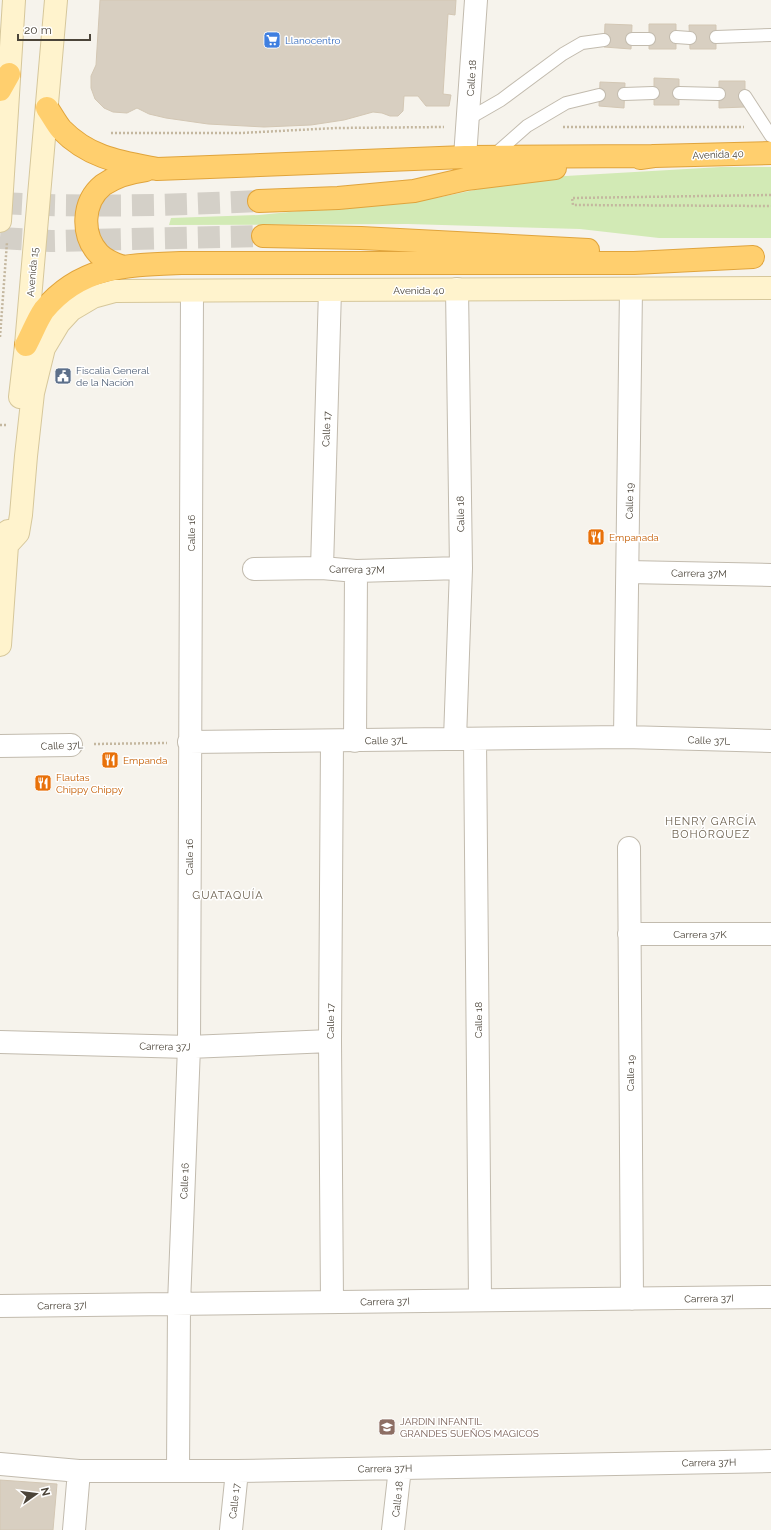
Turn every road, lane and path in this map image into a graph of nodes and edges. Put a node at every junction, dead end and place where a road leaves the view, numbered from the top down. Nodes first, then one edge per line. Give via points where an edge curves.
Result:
1 (14, 0) edge
2 (56, 0) edge
3 (476, 0) edge
4 (771, 35) edge
5 (676, 37) dead end
6 (716, 37) dead end
7 (690, 38) dead end
8 (649, 39) dead end
9 (604, 40) dead end
10 (632, 40) dead end
11 (4, 82) edge
12 (654, 93) dead end
13 (679, 93) dead end
14 (624, 94) dead end
15 (719, 94) dead end
16 (599, 95) dead end
17 (745, 96) dead end
18 (47, 108) junction
19 (468, 123) junction
20 (527, 126) junction
21 (106, 132) dead end
22 (769, 132) edge
23 (771, 153) edge
24 (492, 156) junction
25 (654, 156) junction
26 (465, 157) junction
27 (157, 169) junction
28 (771, 195) edge
29 (259, 201) tunnel mouth
30 (771, 206) edge
31 (0, 221) edge
32 (264, 236) tunnel mouth
33 (762, 257) edge
34 (123, 267) junction
35 (771, 288) edge
36 (631, 289) junction
37 (330, 290) junction
38 (457, 290) junction
39 (192, 291) junction
40 (26, 346) junction
41 (7, 545) junction
42 (322, 568) junction
43 (461, 568) junction
44 (254, 569) dead end
45 (356, 570) junction
46 (628, 572) junction
47 (771, 575) edge
48 (0, 645) edge
49 (625, 737) junction
50 (465, 739) junction
51 (332, 741) junction
52 (355, 741) junction
53 (771, 741) edge
54 (190, 742) junction
55 (71, 745) joint
56 (0, 746) edge
57 (629, 848) dead end
58 (629, 934) junction
59 (771, 934) edge
60 (330, 1041) junction
61 (0, 1042) edge
62 (189, 1047) junction
63 (771, 1297) edge
64 (632, 1298) junction
65 (480, 1300) junction
66 (332, 1302) junction
67 (179, 1304) junction
68 (0, 1306) edge
69 (771, 1461) edge
70 (0, 1464) edge
71 (400, 1468) junction
72 (78, 1471) junction
73 (178, 1471) junction
74 (237, 1471) junction
75 (74, 1530) edge
76 (231, 1530) edge
77 (394, 1530) edge

1 - 11 street
2 - 18 street, Avenida 15
3 - 19 street, Calle 18
4 - 6 lane
5 - 7 lane
8 - 10 lane
9 - 19 lane via 582,43 569,50
11 - 31 street
12 - 14 lane
13 - 15 lane
16 - 20 lane via 566,103
17 - 22 lane
18 - 27 highway via 60,128 88,150 119,162
18 - 40 street, Avenida 15
19 - 21 path via 241,133
19 - 26 street, Calle 18
20 - 22 path
20 - 24 lane
23 - 25 highway, Avenida 40
24 - 25 highway
24 - 26 highway
25 - 29 highway, Avenida 40 via 466,179 414,191 338,198
26 - 27 highway
27 - 34 highway via 121,175 111,180 102,186 89,205 86,217 90,240 100,254
28 - 30 path via 572,198 573,205
32 - 33 highway via 361,238
33 - 34 highway via 634,263 181,263
34 - 40 highway via 91,274 66,288 44,311
35 - 36 street, Avenida 40
36 - 38 street, Avenida 40
36 - 46 street, Calle 19
37 - 38 street, Avenida 40
37 - 39 street, Avenida 40
37 - 42 street, Calle 17
38 - 43 street, Calle 18
39 - 41 street, Avenida 40 via 115,291 93,297 72,310 59,323 44,348 33,393 18,533
39 - 54 street, Calle 16
40 - 41 street, Avenida 15 via 14,450
41 - 48 street, Avenida 15
42 - 44 street, Carrera 37M
42 - 45 street, Carrera 37M
43 - 45 street, Carrera 37M
43 - 50 street, Calle 18
45 - 52 street
46 - 47 street, Carrera 37M
46 - 49 street, Calle 19
49 - 50 street, Calle 37L
49 - 53 street, Calle 37L
50 - 52 street, Calle 37L
50 - 65 street, Calle 18
51 - 52 street, Calle 37L
51 - 54 street, Calle 37L
51 - 60 street, Calle 17
54 - 55 path, Calle 37L
54 - 62 street, Calle 16
55 - 56 street, Calle 37L
57 - 58 street, Calle 19
58 - 59 street, Carrera 37K
58 - 64 street, Calle 19
60 - 62 street, Carrera 37J
60 - 66 street, Calle 17
61 - 62 street, Carrera 37J
62 - 67 street, Calle 16
63 - 64 street, Carrera 37I
64 - 65 street, Carrera 37I
65 - 66 street, Carrera 37I
66 - 67 street, Carrera 37I
67 - 68 street, Carrera 37I
67 - 73 street, Calle 16
69 - 71 street, Carrera 37H
70 - 72 street, Carrera 37H
71 - 74 street, Carrera 37H
71 - 77 street, Calle 18
72 - 73 street, Carrera 37H
72 - 75 street
73 - 74 street, Carrera 37H
74 - 76 street, Calle 17

